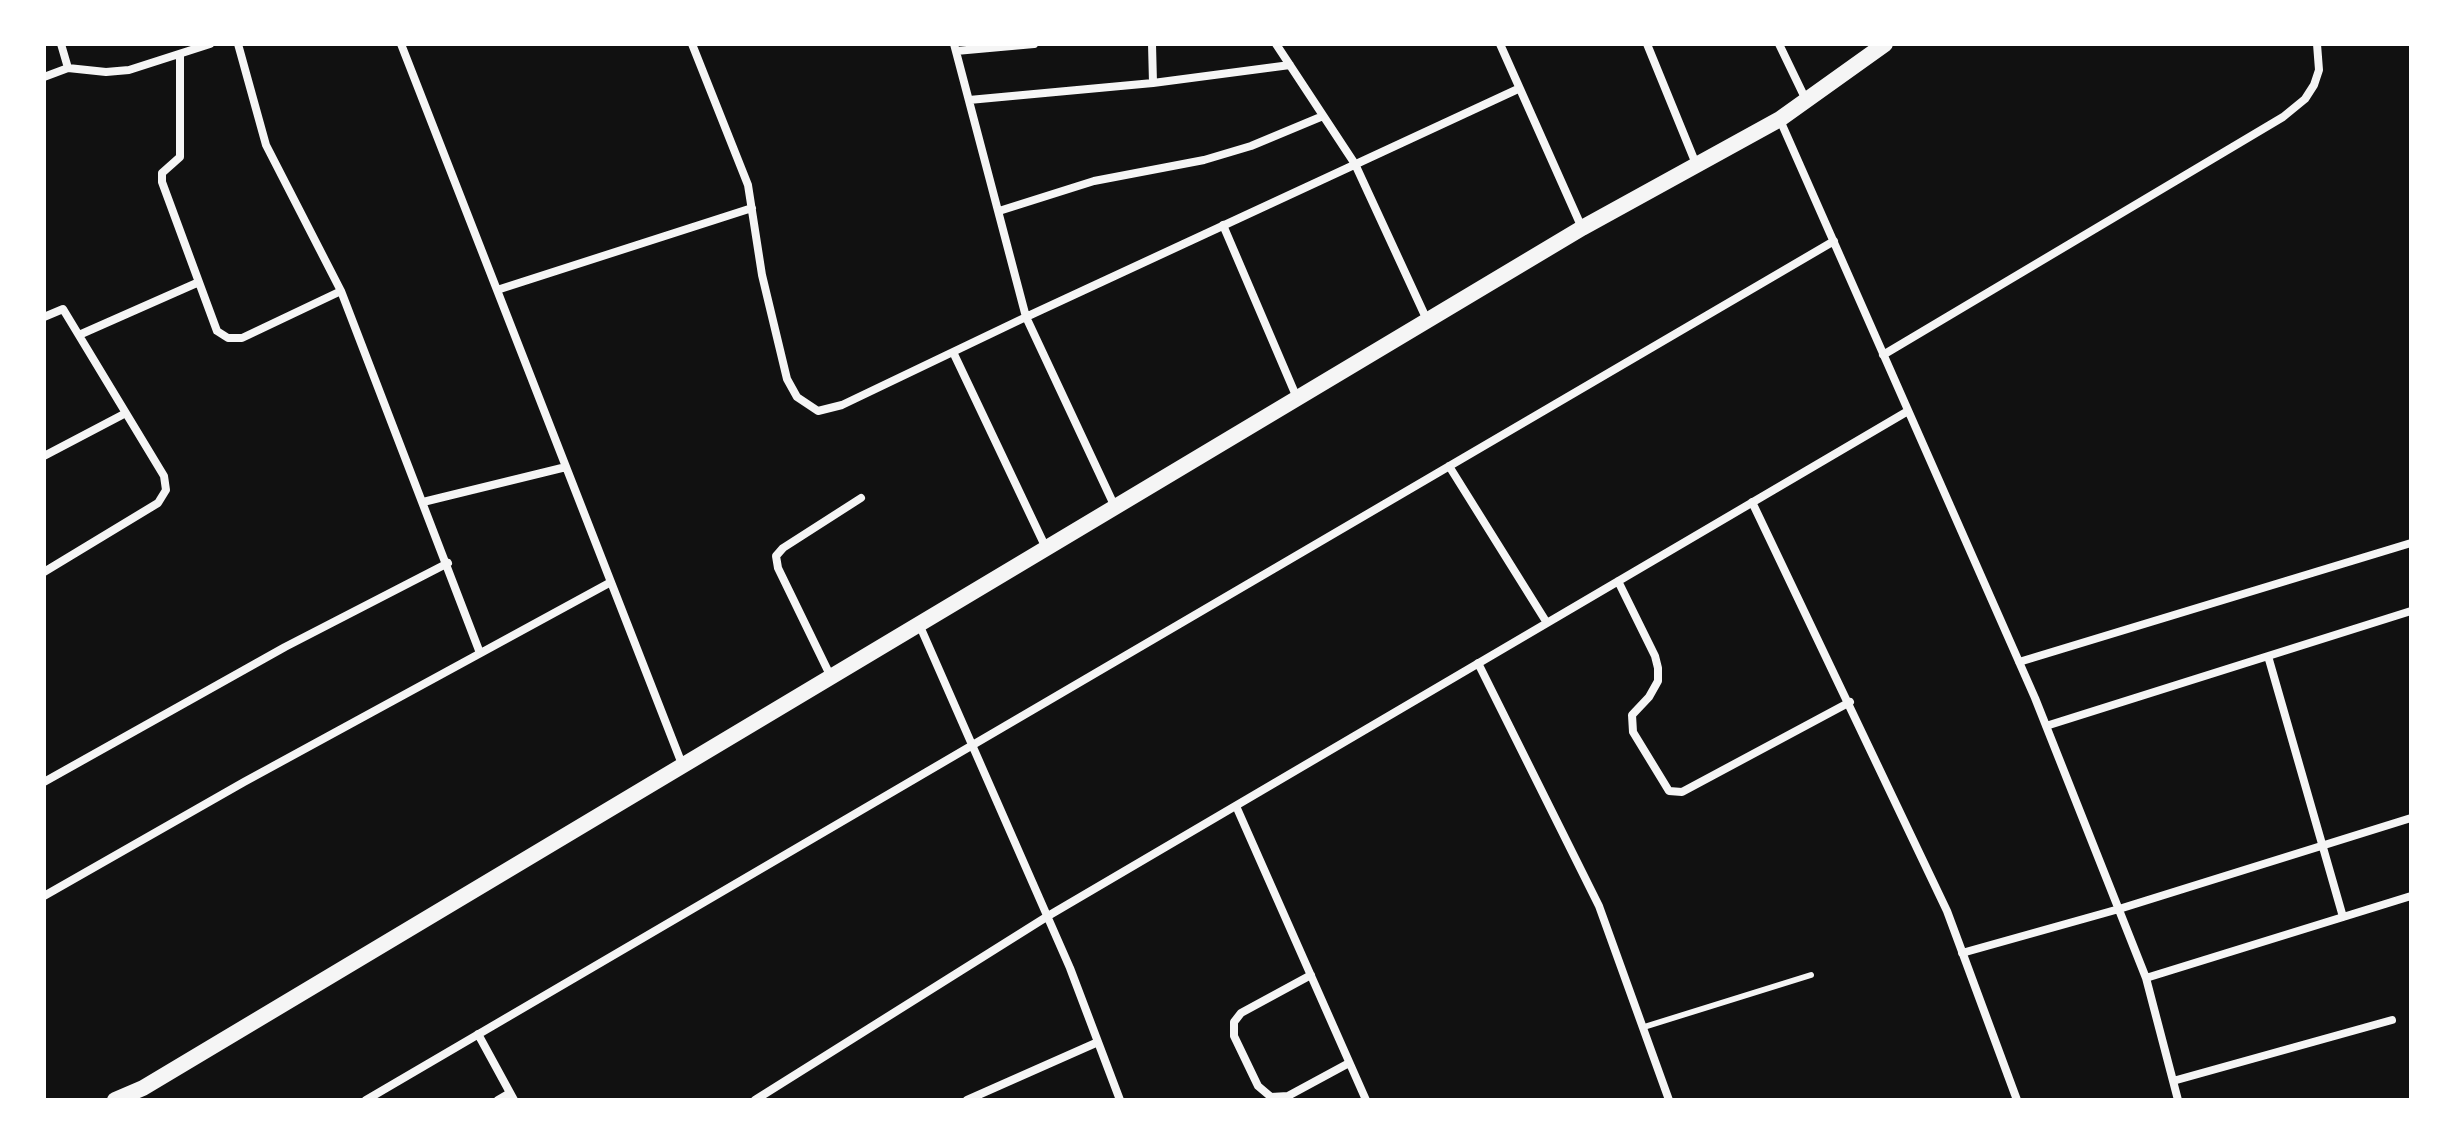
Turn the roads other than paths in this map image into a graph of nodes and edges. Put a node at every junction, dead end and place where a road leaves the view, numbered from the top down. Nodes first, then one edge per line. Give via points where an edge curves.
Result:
1 (61, 44) edge
2 (210, 44) edge
3 (238, 44) edge
4 (401, 44) edge
5 (692, 44) edge
6 (1034, 44) edge
7 (1152, 44) edge
8 (1276, 44) edge
9 (1500, 44) edge
10 (1647, 44) edge
11 (1779, 44) edge
12 (1885, 44) edge
13 (2317, 44) edge
14 (955, 48) edge
15 (180, 56) junction
16 (1290, 65) junction
17 (68, 68) junction
18 (44, 77) edge
19 (1153, 83) junction
20 (1518, 89) junction
21 (969, 100) junction
22 (1806, 100) junction
23 (1323, 116) junction
24 (1780, 119) junction
25 (1355, 164) junction
26 (1696, 165) junction
27 (752, 208) junction
28 (999, 211) junction
29 (1223, 225) junction
30 (1582, 228) junction
31 (1834, 241) junction
32 (199, 282) junction
33 (497, 290) junction
34 (341, 291) junction
35 (44, 317) edge
36 (1026, 317) junction
37 (1428, 320) junction
38 (79, 335) junction
39 (953, 352) junction
40 (1883, 355) junction
41 (1298, 399) junction
42 (1908, 411) junction
43 (124, 414) junction
44 (44, 456) edge
45 (1449, 466) junction
46 (566, 467) junction
47 (861, 498) dead end
48 (423, 502) junction
49 (1752, 502) junction
50 (1116, 508) junction
51 (2411, 543) edge
52 (1046, 549) junction
53 (448, 563) junction
54 (44, 572) edge
55 (1618, 581) junction
56 (611, 582) junction
57 (2411, 611) edge
58 (1547, 623) junction
59 (919, 624) junction
60 (480, 653) junction
61 (2268, 656) junction
62 (2019, 662) junction
63 (1478, 663) junction
64 (831, 677) junction
65 (1850, 702) junction
66 (2046, 726) junction
67 (974, 743) junction
68 (682, 764) junction
69 (44, 782) edge
70 (1236, 806) junction
71 (2411, 818) edge
72 (2325, 845) junction
73 (44, 896) edge
74 (2411, 896) edge
75 (2119, 909) junction
76 (1048, 916) junction
77 (2343, 917) junction
78 (1962, 953) junction
79 (1311, 975) junction
80 (1811, 975) dead end
81 (2146, 978) junction
82 (2392, 1020) dead end
83 (1644, 1027) junction
84 (478, 1034) junction
85 (1098, 1042) junction
86 (1349, 1063) junction
87 (2173, 1081) junction
88 (146, 1094) edge
89 (512, 1096) edge
90 (115, 1100) edge
91 (366, 1100) edge
92 (498, 1100) edge
93 (755, 1100) edge
94 (967, 1100) edge
95 (1120, 1100) edge
96 (1366, 1100) edge
97 (1669, 1100) edge
98 (2017, 1100) edge
99 (2178, 1100) edge

1 - 17 street
2 - 15 street
3 - 34 street via 266,145
4 - 33 street
5 - 27 street via 739,157
6 - 14 street
7 - 19 street
8 - 16 street
9 - 20 street
10 - 26 street
11 - 22 street
12 - 22 main road
13 - 40 street via 2314,85 2283,117
14 - 21 street
15 - 17 street via 106,72
15 - 32 street via 180,157 162,173 162,182
16 - 19 street
16 - 23 street
17 - 18 street
19 - 21 street
20 - 25 street
20 - 30 street
21 - 28 street
22 - 24 main road
23 - 25 street
23 - 28 street via 1204,160 1094,181
24 - 26 main road
24 - 31 street
25 - 29 street
25 - 37 street
26 - 30 main road
27 - 33 street
27 - 39 street via 787,379 806,405 818,411 842,405
28 - 36 street
29 - 36 street
29 - 41 street
30 - 37 main road
31 - 40 street
31 - 45 street
32 - 34 street via 217,331 228,338 242,338
32 - 38 street
33 - 46 street
34 - 48 street
35 - 38 street via 63,309
36 - 39 street
36 - 50 street
37 - 41 main road
38 - 43 street
39 - 52 street
40 - 42 street
41 - 50 main road
42 - 49 street
42 - 62 street
43 - 44 street
43 - 54 street via 164,476 166,490 158,503
45 - 58 street
45 - 67 street
46 - 48 street
46 - 56 street
47 - 64 street via 776,556
48 - 53 street
49 - 55 street
49 - 65 street
50 - 52 main road
51 - 62 street
52 - 59 main road
53 - 60 street
53 - 69 street
55 - 58 street
55 - 65 street via 1658,668 1658,681 1632,715 1633,732 1669,791 1682,792
56 - 60 street
56 - 68 street
57 - 61 street
58 - 63 street
59 - 64 main road
59 - 67 street
60 - 73 street
61 - 66 street
61 - 72 street
62 - 66 street
63 - 70 street
63 - 83 street via 1599,906
64 - 68 main road
65 - 78 street
66 - 75 street
67 - 76 street
67 - 84 street
68 - 88 main road
70 - 76 street
70 - 79 street
71 - 72 street
72 - 75 street
72 - 77 street
74 - 77 street
75 - 78 street
75 - 81 street
76 - 85 street
76 - 93 street
77 - 81 street
78 - 98 street
79 - 86 street
79 - 86 street via 1241,1013 1234,1022 1234,1036 1258,1086 1271,1097 1288,1096
80 - 83 lane
81 - 87 street
82 - 87 street
83 - 97 street
84 - 89 street
84 - 91 street
85 - 94 street
85 - 95 street
86 - 96 street
87 - 99 street
88 - 90 main road
89 - 92 street

